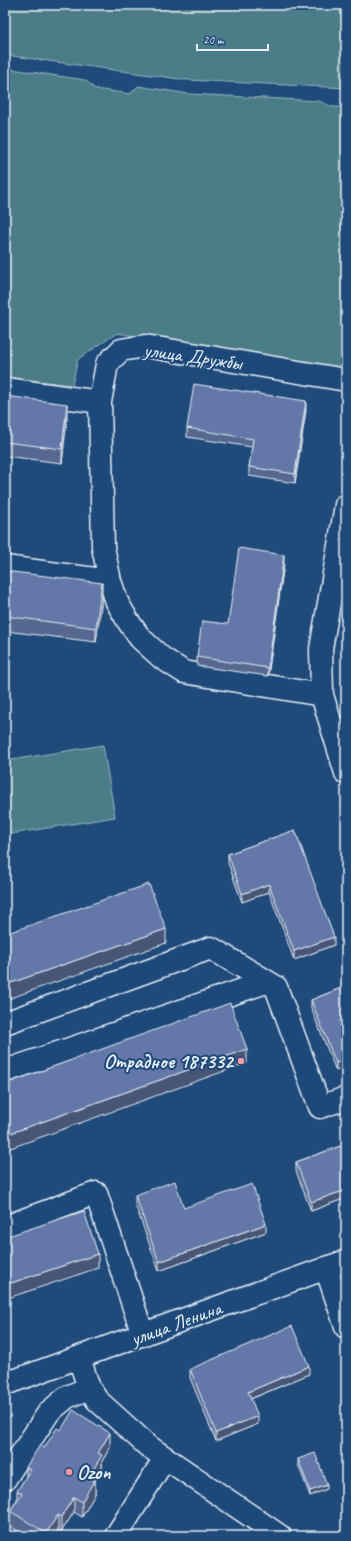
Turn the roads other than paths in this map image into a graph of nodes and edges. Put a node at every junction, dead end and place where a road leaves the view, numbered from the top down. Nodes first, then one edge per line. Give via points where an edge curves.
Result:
1 (346, 380) edge
2 (5, 389) edge
3 (100, 402) junction
4 (346, 505) edge
5 (5, 567) edge
6 (110, 580) junction
7 (322, 695) junction
8 (346, 773) edge
9 (266, 982) junction
10 (5, 1023) edge
11 (5, 1071) edge
12 (346, 1098) edge
13 (5, 1227) edge
14 (336, 1265) edge
15 (346, 1327) edge
16 (142, 1335) junction
17 (79, 1358) junction
18 (5, 1384) edge
19 (89, 1388) junction
20 (165, 1458) junction
21 (5, 1479) edge
22 (116, 1536) edge
23 (280, 1536) edge

1 - 3 street, улица Дружбы via 145,346 122,350 107,364
2 - 3 street
3 - 6 street, улица Дружбы via 103,547
4 - 7 street via 321,649
5 - 6 street
6 - 7 street, улица Дружбы via 117,602 140,638 162,658 184,672
7 - 8 street
9 - 10 street via 211,948
9 - 11 street
9 - 12 street via 276,987 320,1107
13 - 16 street via 96,1193
14 - 15 street
14 - 16 street, улица Ленина
16 - 17 street, улица Ленина
17 - 18 street, улица Ленина
17 - 19 street
19 - 20 street via 96,1400
19 - 21 street via 67,1397 49,1412
20 - 22 street
20 - 23 street

